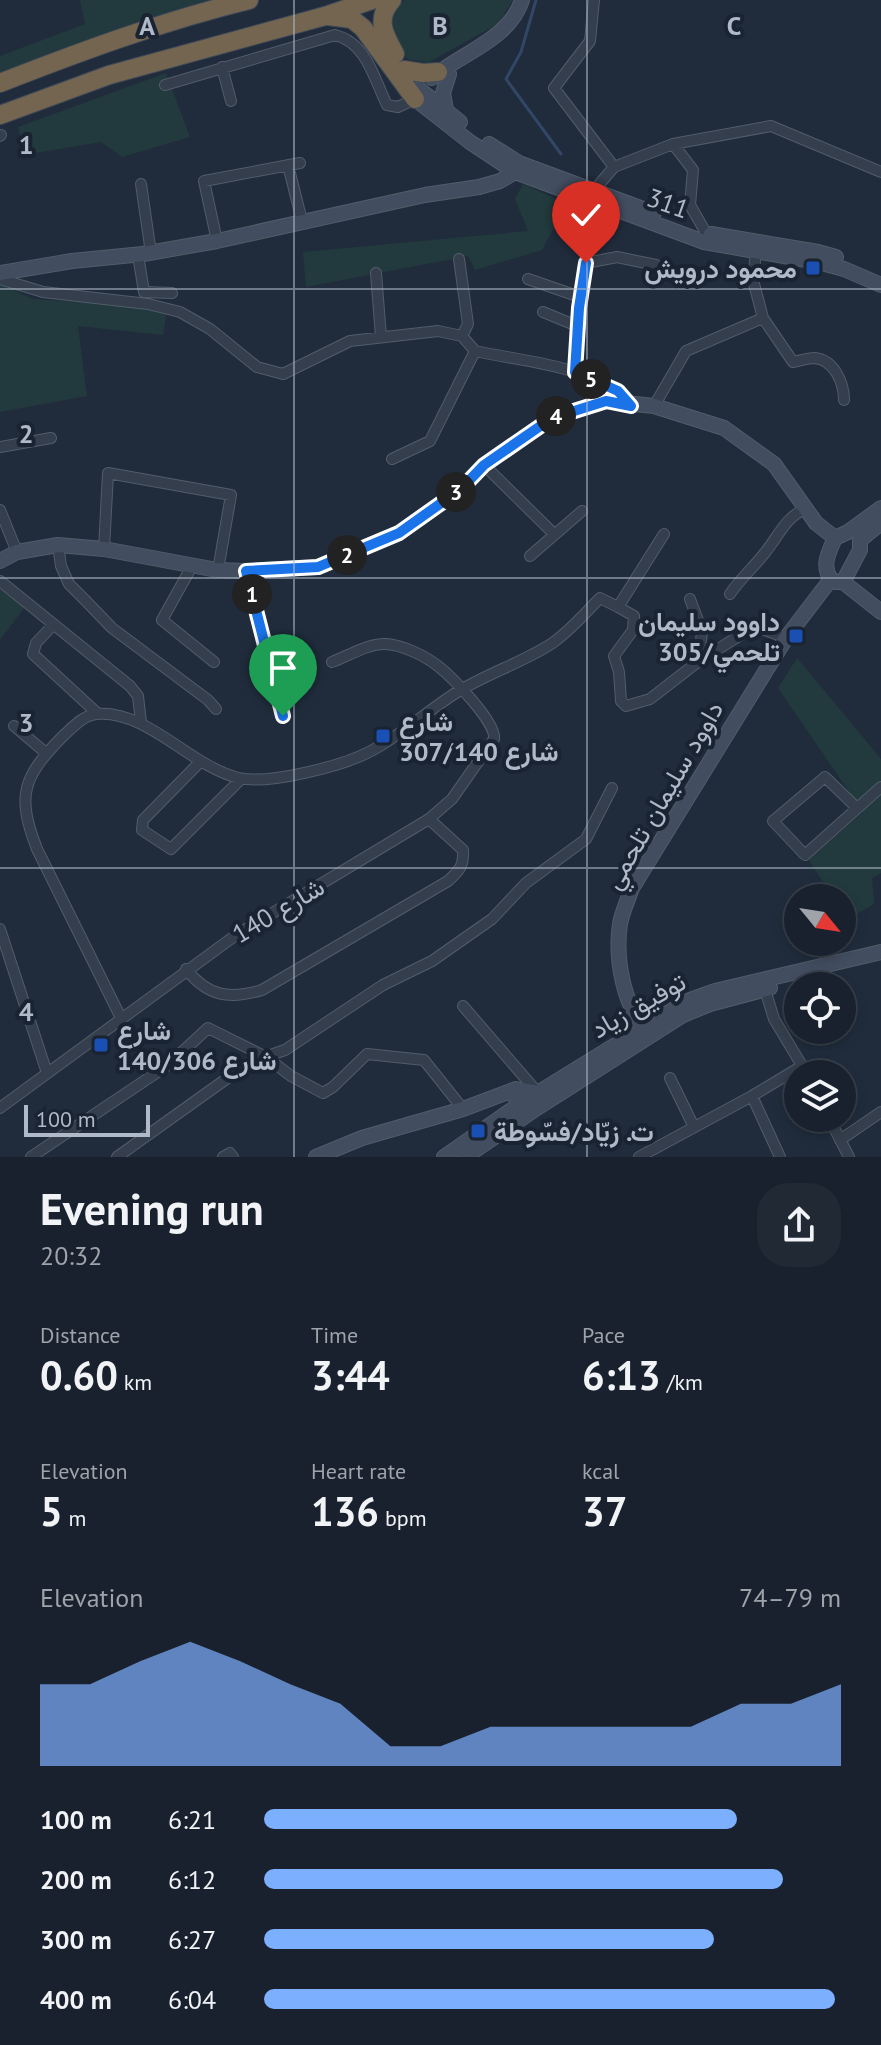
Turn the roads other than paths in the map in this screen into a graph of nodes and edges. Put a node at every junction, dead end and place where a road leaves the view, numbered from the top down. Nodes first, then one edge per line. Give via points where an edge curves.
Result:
1 (249, 0) edge
2 (372, 0) edge
3 (392, 0) edge
4 (522, 0) edge
5 (594, 0) edge
6 (325, 16) junction
7 (222, 67) junction
8 (404, 70) junction
9 (444, 73) junction
10 (0, 83) edge
11 (165, 85) dead end
12 (420, 94) junction
13 (231, 101) dead end
14 (446, 110) junction
15 (0, 115) edge
16 (673, 144) junction
17 (300, 163) dead end
18 (288, 165) junction
19 (614, 167) junction
20 (517, 168) junction
21 (881, 172) edge
22 (141, 184) dead end
23 (590, 195) junction
24 (302, 221) junction
25 (706, 233) junction
26 (217, 241) junction
27 (756, 252) junction
28 (144, 254) junction
29 (459, 259) dead end
30 (656, 265) dead end
31 (376, 273) dead end
32 (881, 275) edge
33 (0, 276) edge
34 (528, 279) dead end
35 (881, 285) edge
36 (172, 293) dead end
37 (580, 297) junction
38 (543, 312) dead end
39 (763, 318) junction
40 (577, 326) junction
41 (462, 336) junction
42 (381, 337) junction
43 (475, 351) junction
44 (575, 372) junction
45 (844, 400) dead end
46 (631, 406) junction
47 (654, 406) junction
48 (51, 438) dead end
49 (0, 447) edge
50 (392, 459) dead end
51 (484, 465) junction
52 (881, 508) edge
53 (805, 509) junction
54 (0, 510) edge
55 (582, 511) dead end
56 (881, 523) edge
57 (554, 534) junction
58 (664, 534) dead end
59 (848, 537) junction
60 (58, 545) junction
61 (104, 549) junction
62 (17, 552) junction
63 (530, 556) dead end
64 (0, 561) edge
65 (192, 566) junction
66 (852, 568) junction
67 (218, 570) junction
68 (246, 571) junction
69 (837, 580) junction
70 (0, 581) edge
71 (730, 594) dead end
72 (690, 599) dead end
73 (881, 603) edge
74 (618, 607) junction
75 (881, 612) edge
76 (53, 625) junction
77 (786, 638) junction
78 (699, 661) junction
79 (214, 662) dead end
80 (332, 662) dead end
81 (460, 690) junction
82 (216, 709) dead end
83 (97, 713) junction
84 (283, 716) dead end
85 (141, 723) junction
86 (14, 726) dead end
87 (46, 753) junction
88 (201, 761) junction
89 (241, 779) junction
90 (881, 787) edge
91 (612, 788) dead end
92 (856, 807) junction
93 (429, 819) junction
94 (0, 929) edge
95 (881, 952) edge
96 (881, 961) edge
97 (186, 969) junction
98 (764, 984) junction
99 (463, 1006) dead end
100 (122, 1020) junction
101 (649, 1027) junction
102 (266, 1057) junction
103 (799, 1060) edge
104 (47, 1073) junction
105 (670, 1078) dead end
106 (784, 1080) edge
107 (752, 1096) junction
108 (533, 1101) junction
109 (0, 1108) edge
110 (463, 1109) junction
111 (881, 1112) edge
112 (694, 1127) junction
113 (836, 1132) edge
114 (840, 1140) junction
115 (31, 1157) edge
116 (117, 1157) edge
117 (223, 1157) edge
118 (233, 1157) edge
119 (316, 1157) edge
120 (444, 1157) edge
121 (465, 1157) edge
122 (639, 1157) edge
123 (780, 1157) edge
124 (849, 1157) edge

1 - 10 highway via 184,16
2 - 6 highway
3 - 8 highway via 382,14 382,29
4 - 9 street via 511,21
5 - 19 street via 590,41 554,88
6 - 12 highway via 352,19 363,28
6 - 15 highway via 109,75
7 - 11 street
7 - 12 street via 335,35 366,58 387,105 398,107
7 - 13 street
8 - 9 highway
8 - 12 highway
9 - 12 street
9 - 14 street
12 - 14 street, 311
12 - 20 street, 311 via 470,142
14 - 20 street, 311
16 - 19 street
16 - 21 street via 771,126
16 - 25 street via 693,170 690,205
17 - 18 street
18 - 24 street
18 - 26 street via 204,181
19 - 23 street
20 - 23 street, 311
20 - 24 street via 500,181 479,187
22 - 28 street
23 - 25 street, 311
23 - 27 street, 311 via 704,242
24 - 26 street
25 - 32 street, 311 via 818,252
26 - 28 street
27 - 35 street, 311 via 831,265
27 - 39 street via 753,280
28 - 33 street
28 - 36 street via 144,292
29 - 41 street via 468,324
30 - 37 street via 617,257 586,263
31 - 42 street
33 - 42 street via 43,292 180,312 257,367 283,374 350,341
34 - 37 street
37 - 40 street
38 - 40 street
39 - 45 street via 793,362 816,358 828,364 841,379
39 - 47 street via 686,351
40 - 44 street
41 - 42 street via 438,331
41 - 43 street
43 - 44 street
43 - 50 street via 430,441
44 - 46 street via 618,391
46 - 47 street
46 - 51 street via 606,401 552,418
47 - 53 street via 724,428 774,464
48 - 49 street
51 - 57 street
51 - 68 street via 461,489 399,533 318,567
52 - 59 street
53 - 59 street via 816,523
53 - 71 street via 789,518
54 - 62 street
55 - 57 street
56 - 59 street
57 - 63 street
58 - 74 street
59 - 66 street, داوود سليمان تلحمي via 860,550
59 - 69 street via 827,561 826,569
60 - 61 street
60 - 62 street
60 - 82 street via 69,584 112,628
61 - 65 street
61 - 67 street via 108,473 231,495
62 - 64 street
65 - 67 street
65 - 79 street via 162,620
66 - 69 street, داوود سليمان تلحمي
66 - 73 street
67 - 68 street
68 - 84 street
69 - 75 street
69 - 77 street, داوود سليمان تلحمي
70 - 76 street
72 - 78 street via 702,631
74 - 78 street via 634,616 633,630 614,656 626,706 650,699
74 - 81 street via 600,598 553,643
76 - 83 street via 33,654
76 - 85 street via 130,686 138,696
77 - 78 street via 755,626
77 - 101 street, داوود سليمان تلحمي via 632,888 620,920 628,995
80 - 81 street via 388,644 437,665
81 - 89 street via 369,752 291,776
81 - 93 street, شارع 140 via 481,710 494,739 452,799
83 - 85 street
83 - 87 street via 84,718
85 - 88 street
86 - 87 street
87 - 100 street via 25,787 27,822
88 - 89 street
88 - 89 street via 143,820 142,830 171,849
90 - 92 street
91 - 102 street via 586,839 526,883 492,919 432,961
92 - 92 street via 805,855 773,821 825,777
93 - 97 street, شارع 140
93 - 97 street via 463,850 461,870 448,881 262,990 231,995 207,989
94 - 104 street
95 - 98 street, توفيق زياد
96 - 98 street, توفيق زياد
97 - 100 street, شارع 140
98 - 101 street, توفيق زياد
98 - 103 street via 774,1019
99 - 108 street
100 - 104 street, شارع 140
101 - 108 street, توفيق زياد
102 - 110 street via 323,1093 367,1054 424,1060
102 - 115 street via 208,1028 168,1065
102 - 116 street via 250,1062
104 - 109 street, شارع 140
105 - 112 street
106 - 107 street
107 - 112 street
107 - 123 street
108 - 110 street via 509,1092
108 - 120 street, توفيق زياد
108 - 121 street, توفيق زياد
110 - 119 street
111 - 114 street
112 - 122 street
113 - 114 street
114 - 124 street
117 - 118 street

